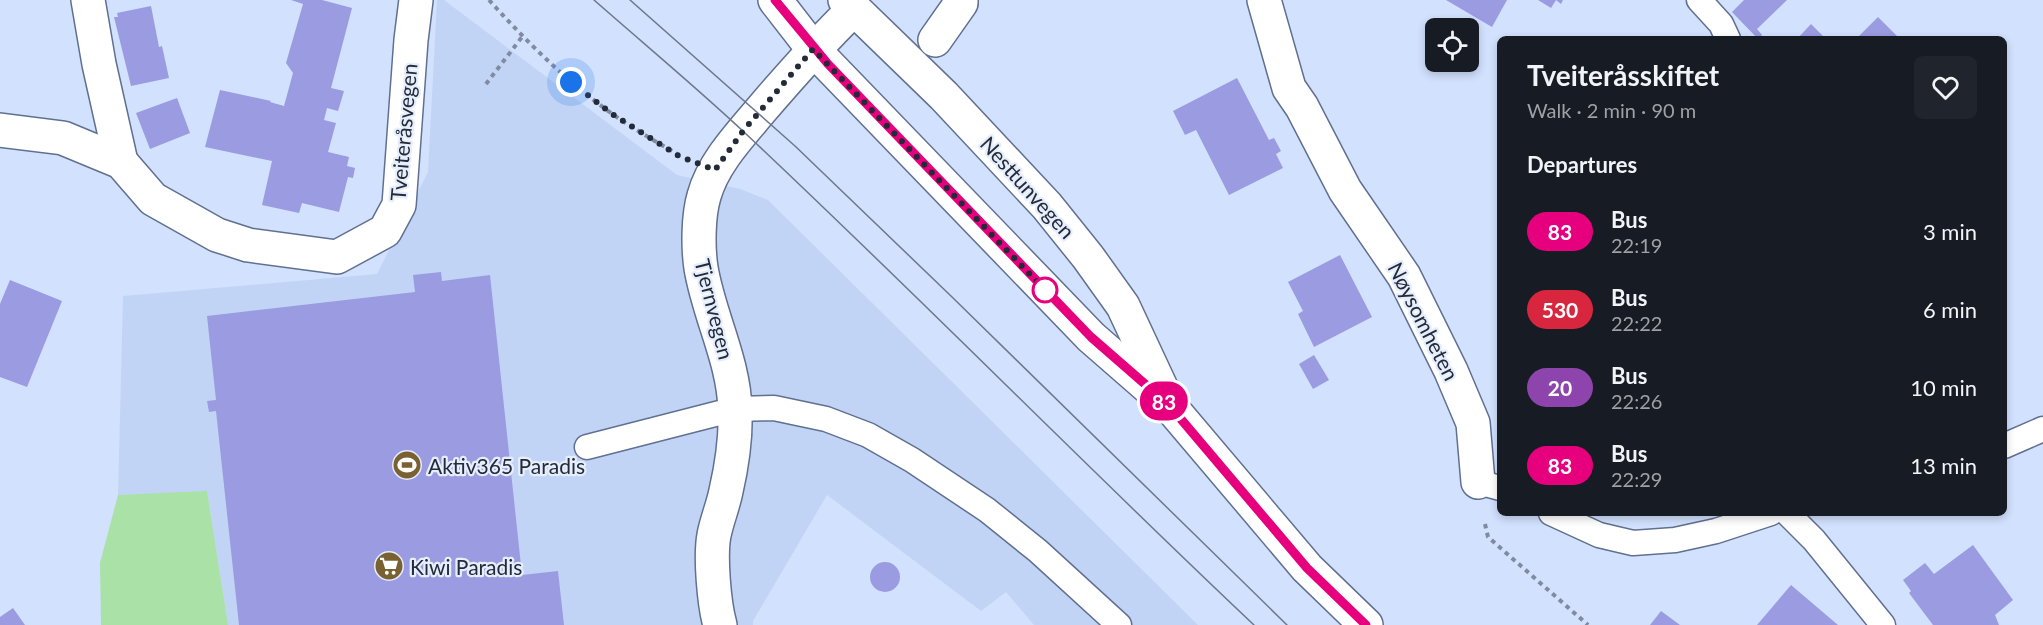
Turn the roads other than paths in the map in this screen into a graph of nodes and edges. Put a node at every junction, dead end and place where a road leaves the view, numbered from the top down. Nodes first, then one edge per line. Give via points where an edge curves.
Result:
1 (88, 0) edge
2 (416, 0) edge
3 (775, 0) edge
4 (962, 0) edge
5 (1264, 0) edge
6 (1699, 0) edge
7 (849, 5) edge
8 (1727, 36) edge
9 (934, 40) dead end
10 (813, 49) junction
11 (0, 130) edge
12 (121, 162) junction
13 (1169, 405) junction
14 (735, 409) junction
15 (2043, 429) edge
16 (2007, 445) edge
17 (587, 447) dead end
18 (1489, 485) edge
19 (1558, 516) edge
20 (1760, 516) edge
21 (1790, 516) edge
22 (720, 625) edge
23 (1119, 625) edge
24 (1366, 625) edge
25 (1883, 625) edge

1 - 12 street
2 - 12 street, Tveiteråsvegen via 399,205 386,231 337,257 248,245 217,236 153,199
3 - 10 street, Nesttunvegen
4 - 9 street
5 - 18 street, Nøysomheten via 1289,88 1345,190 1404,276 1473,423
6 - 8 lane
7 - 10 street, Tjernvegen
7 - 13 street, Nesttunvegen via 987,141 1088,257 1123,306
10 - 13 street, Nesttunvegen via 1091,337
10 - 14 street, Tjernvegen via 743,131 715,170 704,196 699,239 701,268 729,368
11 - 12 street, Tveiteråsvegen via 63,138
13 - 24 street, Nesttunvegen via 1307,568
14 - 17 lane
14 - 22 street, Tjernvegen via 726,492 714,536
14 - 23 lane via 774,408 826,419 868,435 987,510 1038,550
15 - 16 lane
19 - 20 lane via 1599,535 1632,543 1675,540
21 - 25 lane

